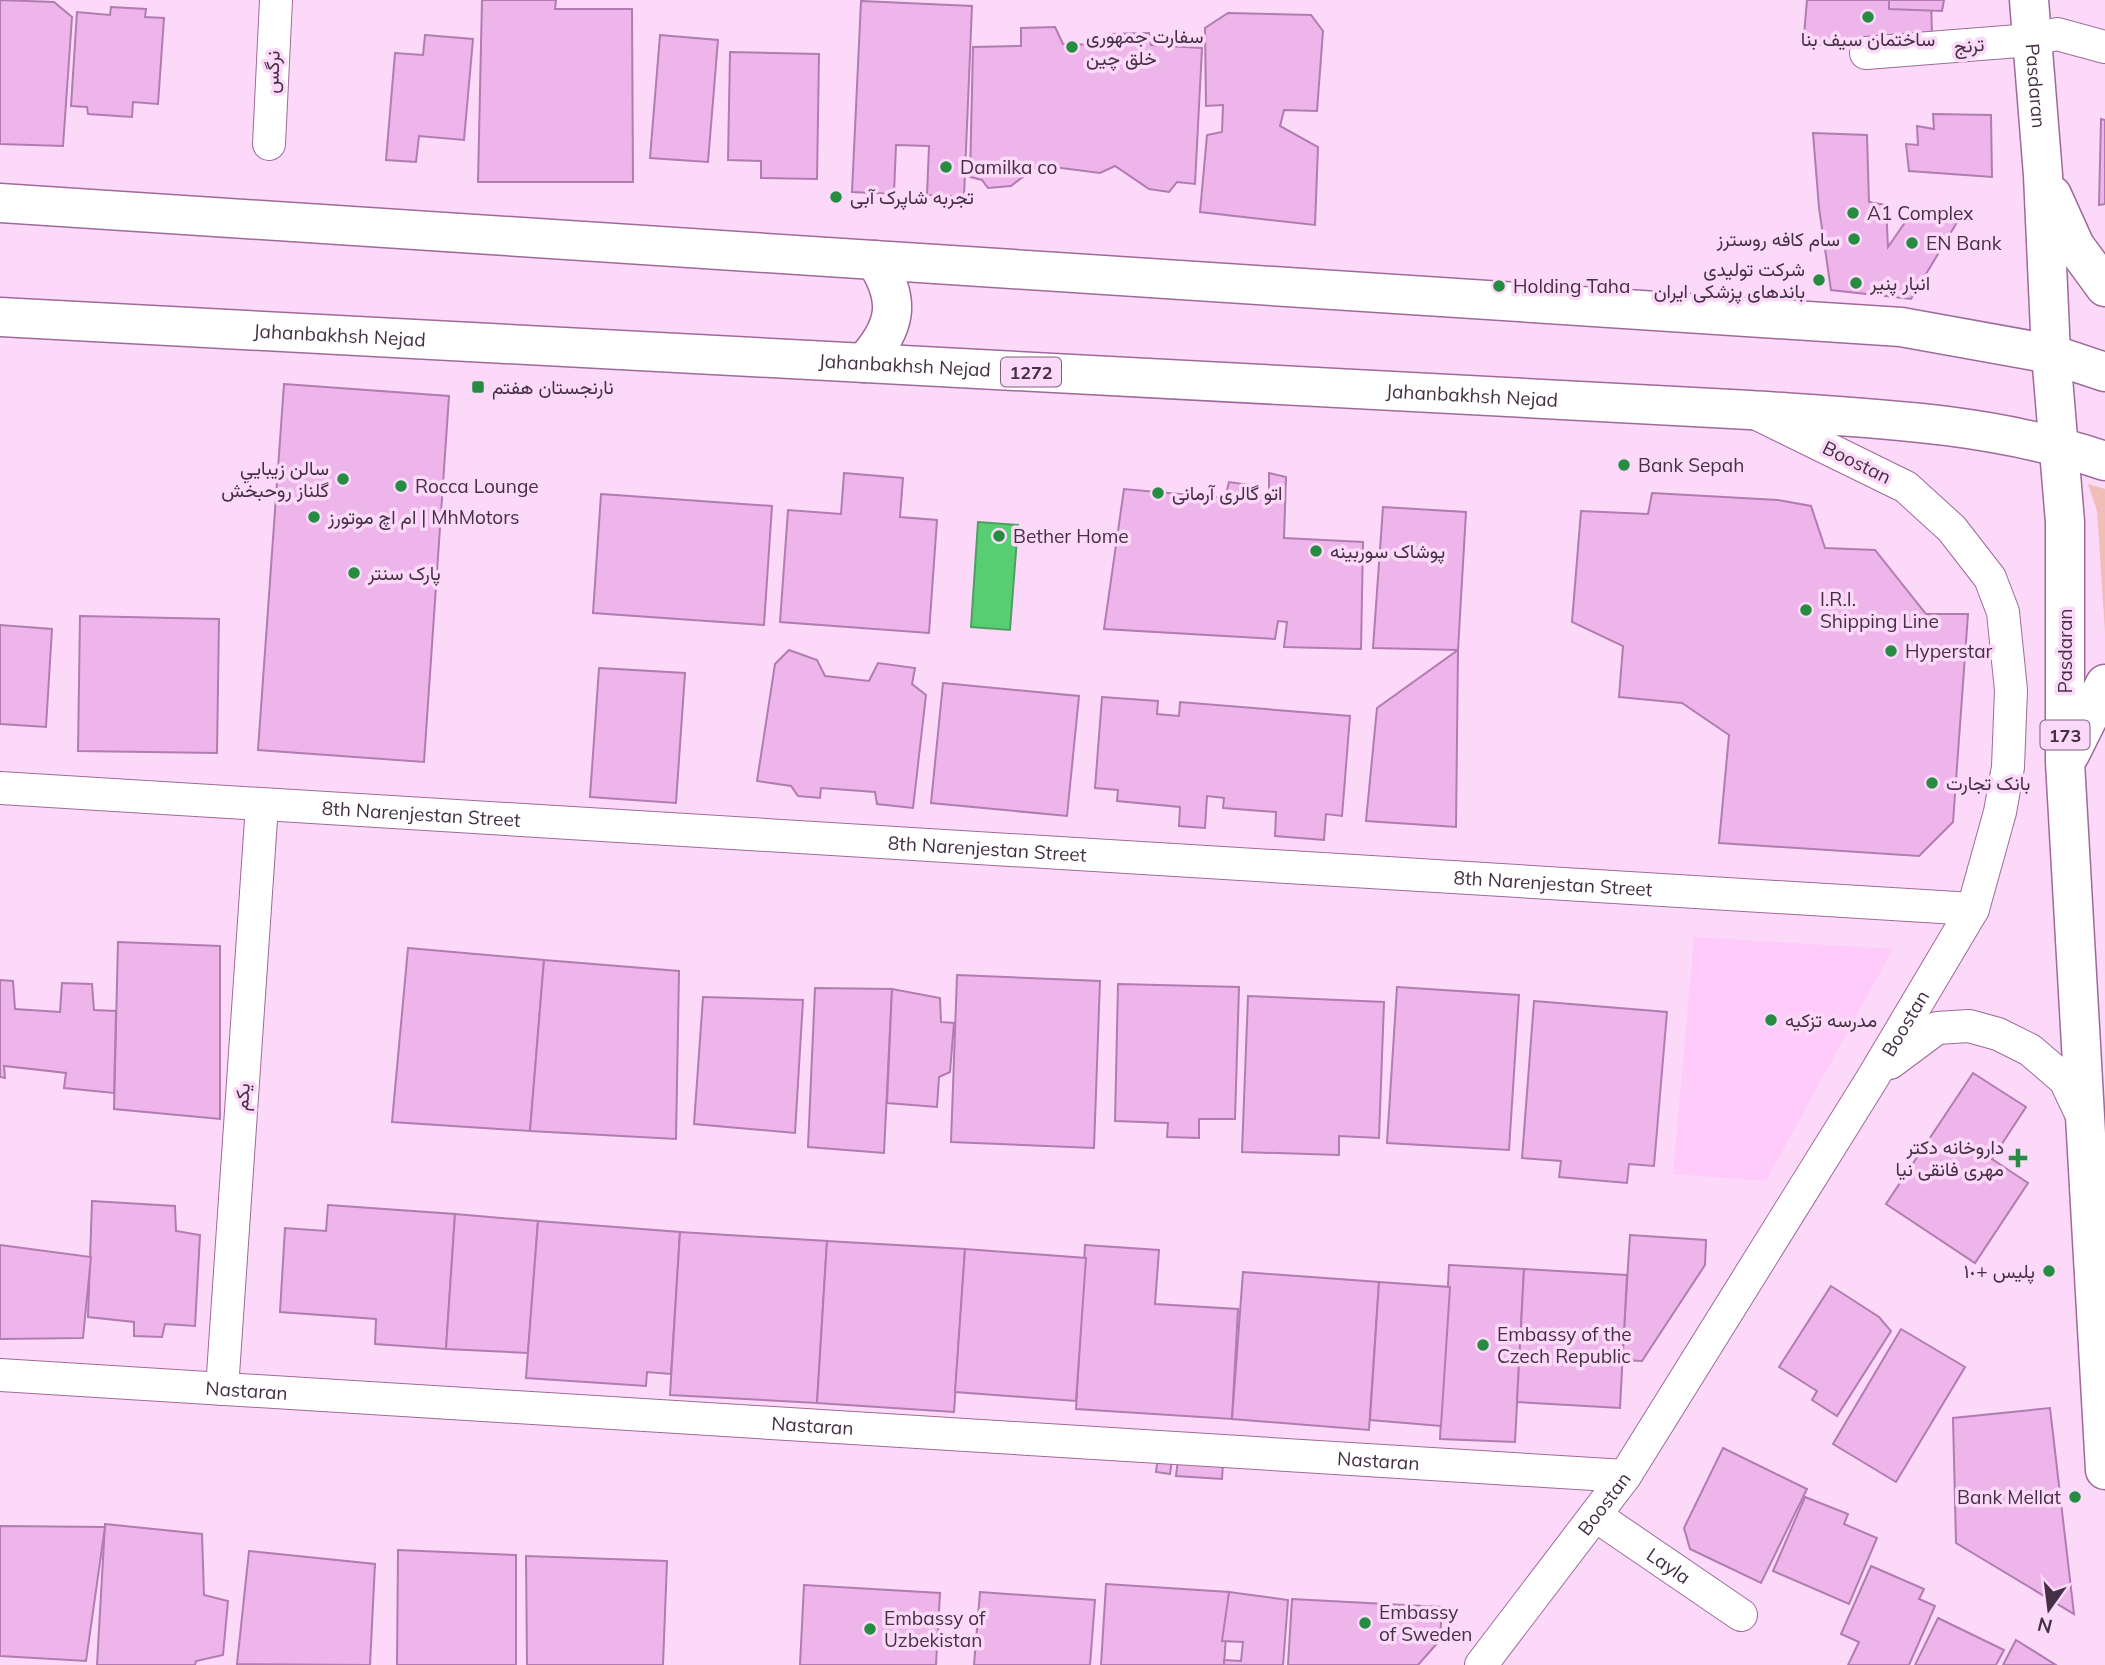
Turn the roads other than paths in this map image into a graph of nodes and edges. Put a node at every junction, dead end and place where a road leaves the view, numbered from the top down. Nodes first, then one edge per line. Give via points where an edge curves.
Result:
1 (275, 0) edge
2 (2029, 0) edge
3 (2031, 40) junction
4 (2105, 47) edge
5 (1866, 53) dead end
6 (269, 144) dead end
7 (2043, 175) junction
8 (0, 203) edge
9 (875, 260) junction
10 (2105, 287) edge
11 (0, 317) edge
12 (2051, 354) junction
13 (864, 363) junction
14 (2105, 372) edge
15 (1750, 410) junction
16 (2059, 446) junction
17 (2105, 461) edge
18 (2105, 684) edge
19 (2065, 762) junction
20 (0, 788) edge
21 (262, 805) junction
22 (1973, 909) junction
23 (1872, 1079) junction
24 (2083, 1117) junction
25 (0, 1376) edge
26 (222, 1389) junction
27 (2105, 1469) edge
28 (1625, 1476) junction
29 (1596, 1516) junction
30 (1741, 1615) dead end
31 (1481, 1665) edge

1 - 6 street, نرگس
2 - 3 main road, Pasdaran / 173
3 - 4 street, ترنج via 2057,34
3 - 5 street, ترنج
3 - 7 main road, Pasdaran / 173
7 - 10 main road via 2075,246
7 - 12 main road, Pasdaran / 173
8 - 9 main road
9 - 12 main road via 1900,327
9 - 13 main road via 889,281 893,311 885,340
11 - 13 main road, Jahanbakhsh Nejad / 1272
12 - 14 main road
12 - 16 main road, Pasdaran / 173
13 - 15 main road, Jahanbakhsh Nejad / 1272
15 - 16 main road, Jahanbakhsh Nejad / 1272 via 1934,423
15 - 22 street, Boostan via 1906,487 1952,529 1990,578 2003,611 2010,677 2008,767
16 - 17 main road, Jahanbakhsh Nejad
16 - 19 main road, Pasdaran / 173 via 2065,522
18 - 19 main road
19 - 24 main road, Pasdaran / 173
20 - 21 street, 8th Narenjestan Street
21 - 22 street, 8th Narenjestan Street
21 - 26 street, یکم
22 - 23 street, Boostan
23 - 24 street via 1937,1028 1969,1026 2030,1050 2065,1080
23 - 28 street, Boostan
24 - 27 main road, Pasdaran / 173
25 - 26 street, Nastaran
26 - 28 street, Nastaran
28 - 29 street, Boostan
29 - 30 street, Layla
29 - 31 street, Boostan

